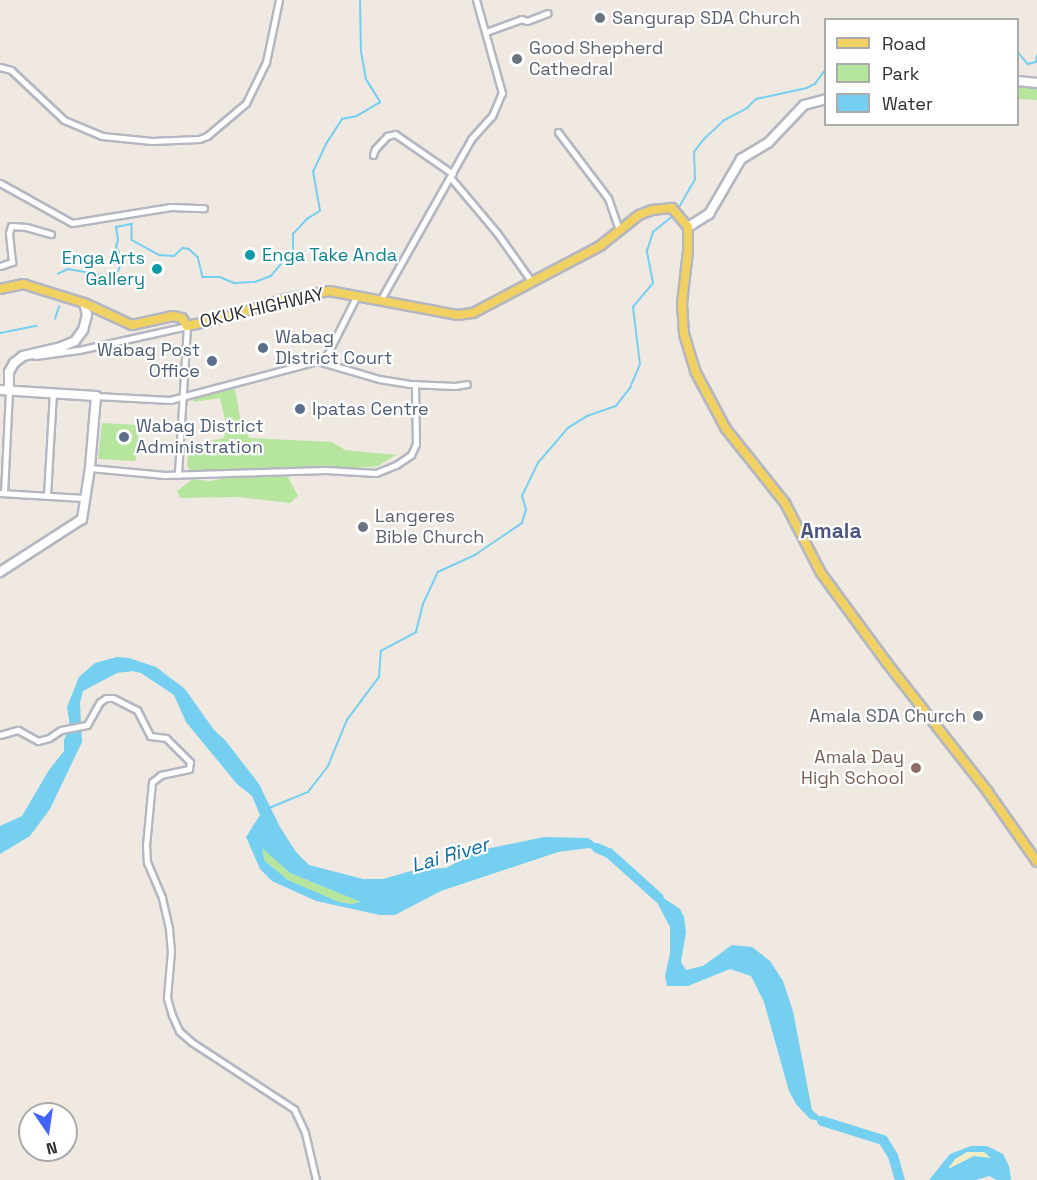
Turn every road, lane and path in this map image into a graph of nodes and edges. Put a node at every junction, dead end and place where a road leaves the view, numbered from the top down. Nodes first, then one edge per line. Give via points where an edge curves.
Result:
1 (279, 0) edge
2 (477, 0) edge
3 (548, 13) dead end
4 (486, 32) junction
5 (0, 67) edge
6 (1019, 81) edge
7 (1037, 83) edge
8 (824, 99) edge
9 (558, 132) dead end
10 (374, 154) dead end
11 (452, 175) junction
12 (0, 183) edge
13 (204, 208) dead end
14 (686, 223) junction
15 (619, 230) junction
16 (51, 234) dead end
17 (0, 266) edge
18 (532, 282) junction
19 (0, 289) edge
20 (357, 295) junction
21 (381, 299) junction
22 (84, 303) junction
23 (187, 326) junction
24 (23, 356) junction
25 (324, 361) junction
26 (415, 384) junction
27 (467, 384) dead end
28 (0, 390) edge
29 (9, 390) junction
30 (53, 392) junction
31 (96, 396) junction
32 (184, 396) junction
33 (90, 468) junction
34 (178, 475) junction
35 (2, 493) edge
36 (47, 496) junction
37 (84, 498) junction
38 (0, 572) edge
39 (0, 735) edge
40 (1037, 862) edge
41 (316, 1180) edge

1 - 5 street via 266,63 246,103 199,139 152,141 102,136 64,120 11,70
2 - 4 street
3 - 4 street
4 - 11 street via 502,93 492,116 471,139
6 - 7 street
8 - 14 street via 804,105 768,143 741,159 709,214
9 - 15 street via 608,198
10 - 11 street via 387,136 395,134
11 - 18 street
11 - 21 street
12 - 13 street via 72,223 171,207
14 - 15 main road, OKUK HIGHWAY via 672,208 652,210
14 - 40 main road via 684,334 695,371 726,429 784,503 821,573
15 - 18 main road, OKUK HIGHWAY via 600,246
16 - 17 street via 11,226 12,261
18 - 21 main road, OKUK HIGHWAY via 473,313 457,315
19 - 22 main road, OKUK HIGHWAY via 23,284
20 - 21 main road, OKUK HIGHWAY
20 - 23 main road, OKUK HIGHWAY via 312,293
20 - 25 street
22 - 23 main road, OKUK HIGHWAY via 132,325 173,316 182,318
22 - 24 street via 87,315 75,341
23 - 24 street via 79,350
23 - 32 street
24 - 29 street via 9,372
25 - 26 street via 379,379
25 - 32 street via 299,364
26 - 27 street
26 - 34 street via 416,444 411,455 376,473 326,470
28 - 29 street
29 - 30 street
29 - 35 street
30 - 31 street
30 - 36 street
31 - 32 street via 170,400
31 - 33 street
32 - 34 street
33 - 34 street
33 - 37 street
35 - 36 street
36 - 37 street
37 - 38 street via 78,523
39 - 41 street via 18,730 41,741 64,729 89,723 102,699 121,700 140,713 150,736 166,738 191,765 182,772 157,776 152,782 146,845 147,862 162,898 169,929 167,999 172,1016 179,1031 193,1043 294,1109 305,1133

